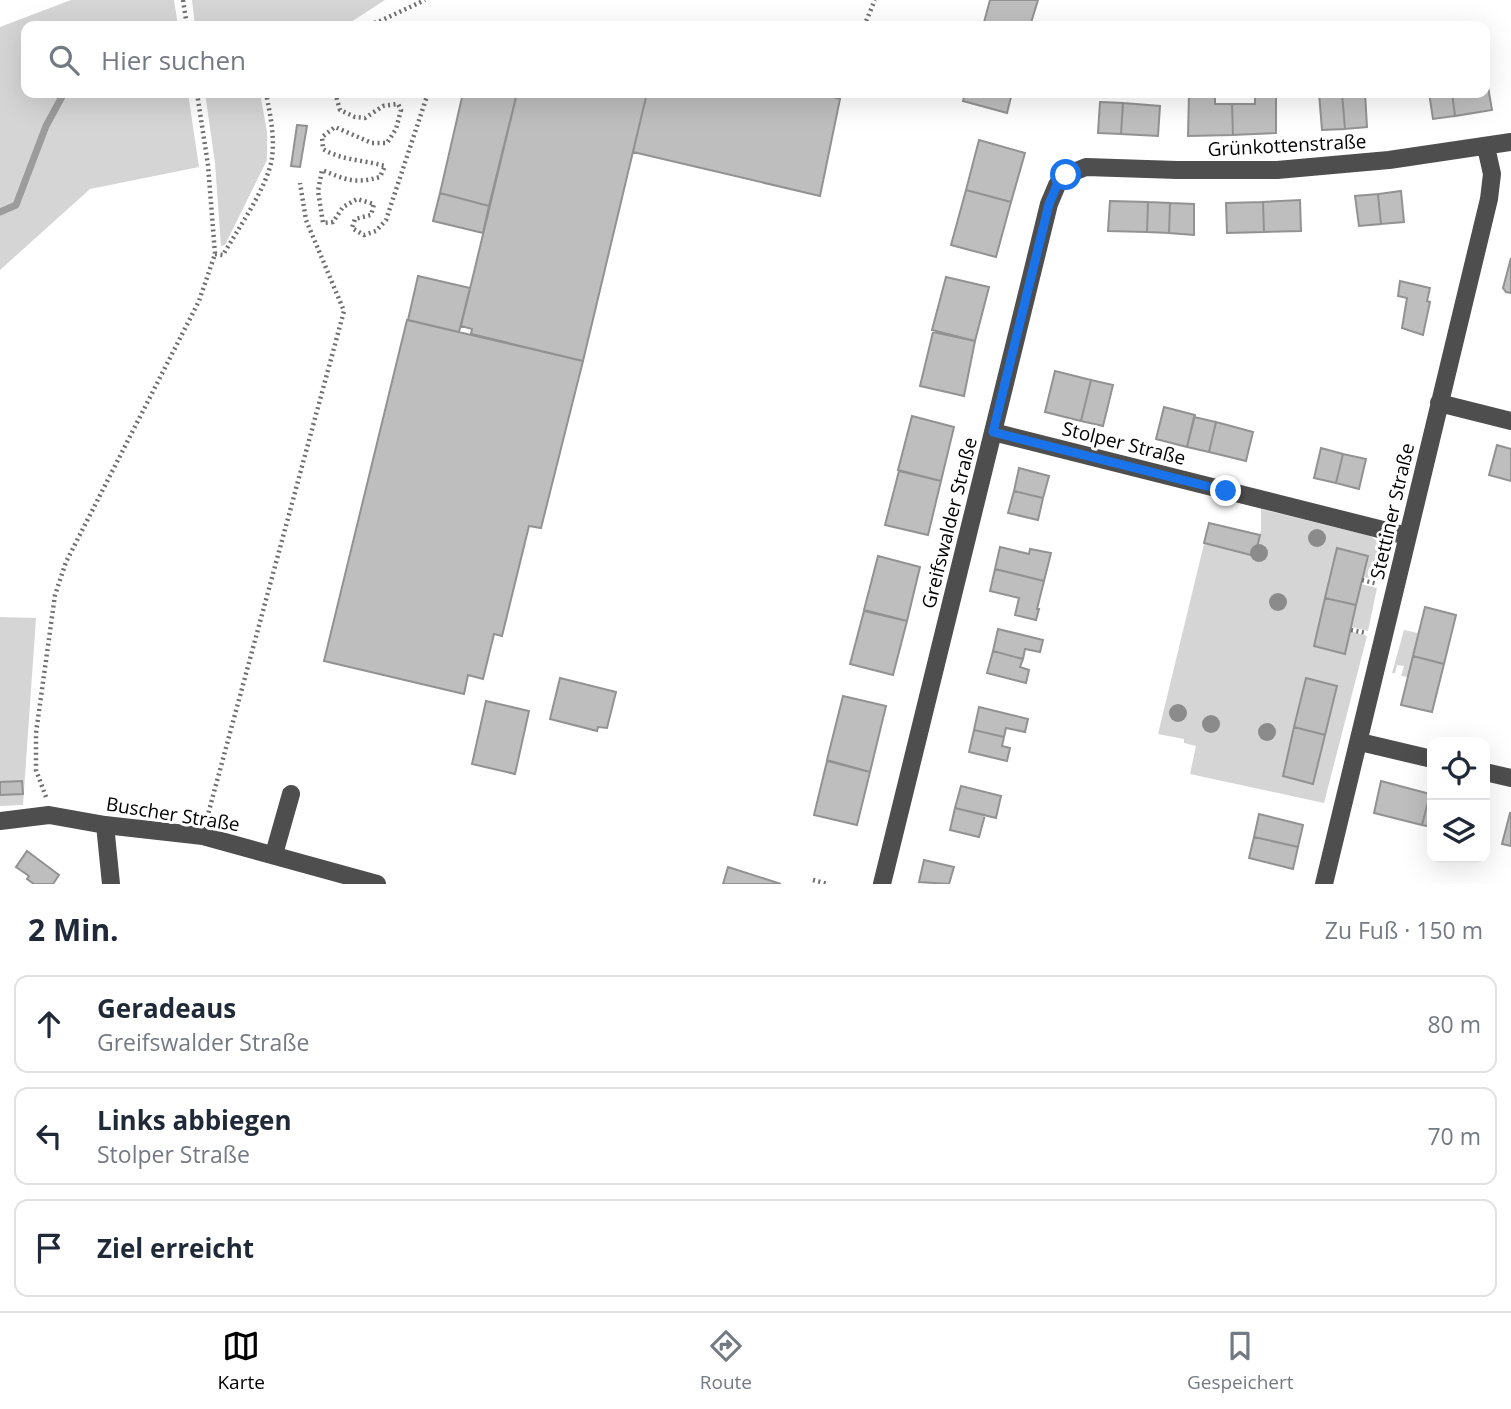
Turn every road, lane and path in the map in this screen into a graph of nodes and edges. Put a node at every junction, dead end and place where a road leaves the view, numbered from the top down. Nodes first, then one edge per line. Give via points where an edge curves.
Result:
1 (183, 0) edge
2 (425, 0) edge
3 (876, 0) edge
4 (186, 21) edge
5 (380, 21) edge
6 (866, 21) edge
7 (198, 98) edge
8 (267, 98) edge
9 (337, 98) edge
10 (426, 98) edge
11 (1511, 142) edge
12 (1486, 147) junction
13 (1066, 175) joint
14 (300, 183) dead end
15 (215, 254) junction
16 (1439, 403) junction
17 (1511, 421) edge
18 (993, 432) junction
19 (1407, 537) junction
20 (1360, 742) junction
21 (1427, 758) edge
22 (1490, 773) edge
23 (1511, 778) edge
24 (291, 794) dead end
25 (49, 815) junction
26 (0, 821) edge
27 (105, 825) junction
28 (203, 836) junction
29 (274, 854) junction
30 (813, 880) dead end
31 (111, 884) edge
32 (377, 884) edge
33 (828, 884) edge
34 (882, 884) edge
35 (1324, 884) edge

1 - 4 path
2 - 5 path
3 - 6 path
7 - 15 path
8 - 15 path via 272,160 260,191 223,255
9 - 10 path via 340,110 355,117 365,118 383,106 398,104 401,110 387,143 372,143 335,127 322,136 323,149 334,157 385,166 380,177 362,182 322,170 318,191 323,223 333,222 343,207 357,199 374,204 371,215 355,219 352,228 364,235 386,220
11 - 12 street, Grünkottenstraße
12 - 13 street, Grünkottenstraße via 1277,170 1086,167
12 - 16 street, Stettiner Straße via 1492,174 1489,199
13 - 18 street, Greifswalder Straße via 1049,204
14 - 28 path via 306,220 344,311
15 - 25 path via 199,301 66,562 55,595 36,733 36,769 50,804
16 - 17 street
16 - 19 street, Stettiner Straße
18 - 19 street, Stolper Straße
18 - 34 street, Greifswalder Straße
19 - 20 street, Stettiner Straße
20 - 21 street
20 - 35 street, Stettiner Straße
22 - 23 street
24 - 29 street
25 - 26 street, Buscher Straße
25 - 27 street, Buscher Straße
27 - 28 street, Buscher Straße
27 - 31 street
28 - 29 street, Buscher Straße
29 - 32 street, Buscher Straße
30 - 33 path

